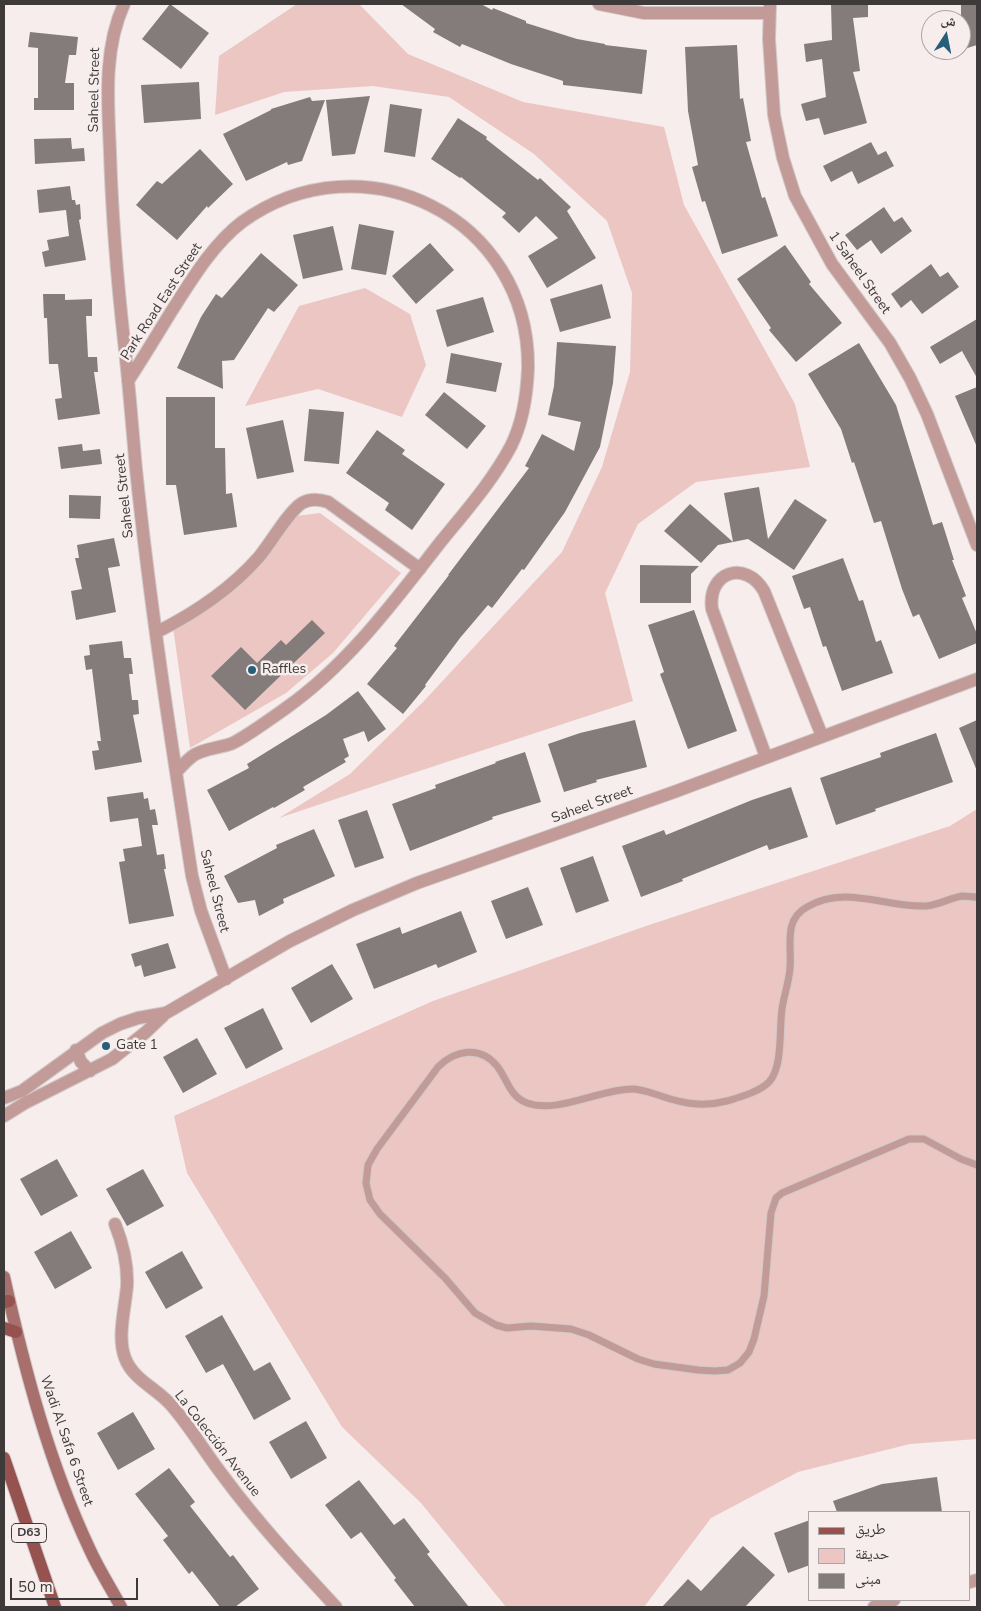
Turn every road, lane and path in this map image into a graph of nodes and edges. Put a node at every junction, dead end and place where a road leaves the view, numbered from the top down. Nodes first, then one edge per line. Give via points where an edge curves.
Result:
1 (124, 4) edge
2 (599, 4) edge
3 (770, 8) edge
4 (128, 381) junction
5 (977, 545) edge
6 (420, 569) junction
7 (157, 632) junction
8 (977, 679) edge
9 (822, 736) junction
10 (766, 757) junction
11 (177, 771) junction
12 (977, 897) edge
13 (226, 979) junction
14 (166, 1013) junction
15 (138, 1018) junction
16 (146, 1032) junction
17 (76, 1050) junction
18 (90, 1071) junction
19 (4, 1098) edge
20 (4, 1116) edge
21 (977, 1165) edge
22 (115, 1224) dead end
23 (4, 1277) edge
24 (6, 1302) edge
25 (10, 1330) edge
26 (4, 1458) edge
27 (891, 1601) edge
28 (55, 1607) edge
29 (121, 1607) edge
30 (336, 1607) edge
31 (874, 1607) edge

1 - 4 street, Saheel Street via 110,47 108,71 116,260
2 - 3 street via 644,13
3 - 5 street, 1 Saheel Street via 774,115 795,196 832,264 890,343 910,378 931,423
4 - 6 street, Park Road East Street via 217,246 270,204 303,192 338,186 374,187 408,195 440,210 469,231 493,257 511,287 523,320 528,384 523,415 512,444 495,473
4 - 7 street, Saheel Street
6 - 7 street via 328,502 309,500 300,504 260,556 223,592
6 - 11 street, Park Road East Street via 341,662 287,708 234,742 194,755
7 - 11 street, Saheel Street
8 - 9 street, Saheel Street
9 - 10 street, Saheel Street
9 - 10 street via 764,591 750,576 728,574 713,588 712,609
10 - 13 street, Saheel Street via 417,883 290,941
11 - 13 street, Saheel Street via 192,876
12 - 21 lane via 962,896 926,906 839,897 818,902 799,912 790,929 790,971 782,1009 777,1065 769,1082 761,1088 731,1100 705,1105 679,1102 631,1089 539,1105 519,1099 512,1093 489,1058 473,1053 456,1054 438,1067 377,1150 368,1165 366,1182 370,1200 380,1214 484,1319 507,1328 570,1329 589,1334 638,1360 715,1371 728,1370 749,1352 764,1296 772,1205 782,1192 909,1139 932,1142
13 - 14 street, Saheel Street
14 - 15 street
14 - 16 street
15 - 16 street
15 - 17 street via 102,1033
16 - 18 street via 112,1059
17 - 18 street
17 - 19 street via 22,1091
18 - 20 street
22 - 30 street, La Colección Avenue via 127,1269 122,1341 129,1367 172,1405 256,1518
23 - 24 street, Wadi Al Safa 6 Street
24 - 25 street, Wadi Al Safa 6 Street
25 - 29 street, Wadi Al Safa 6 Street via 64,1489 90,1552
26 - 28 main road, D63
27 - 31 street

